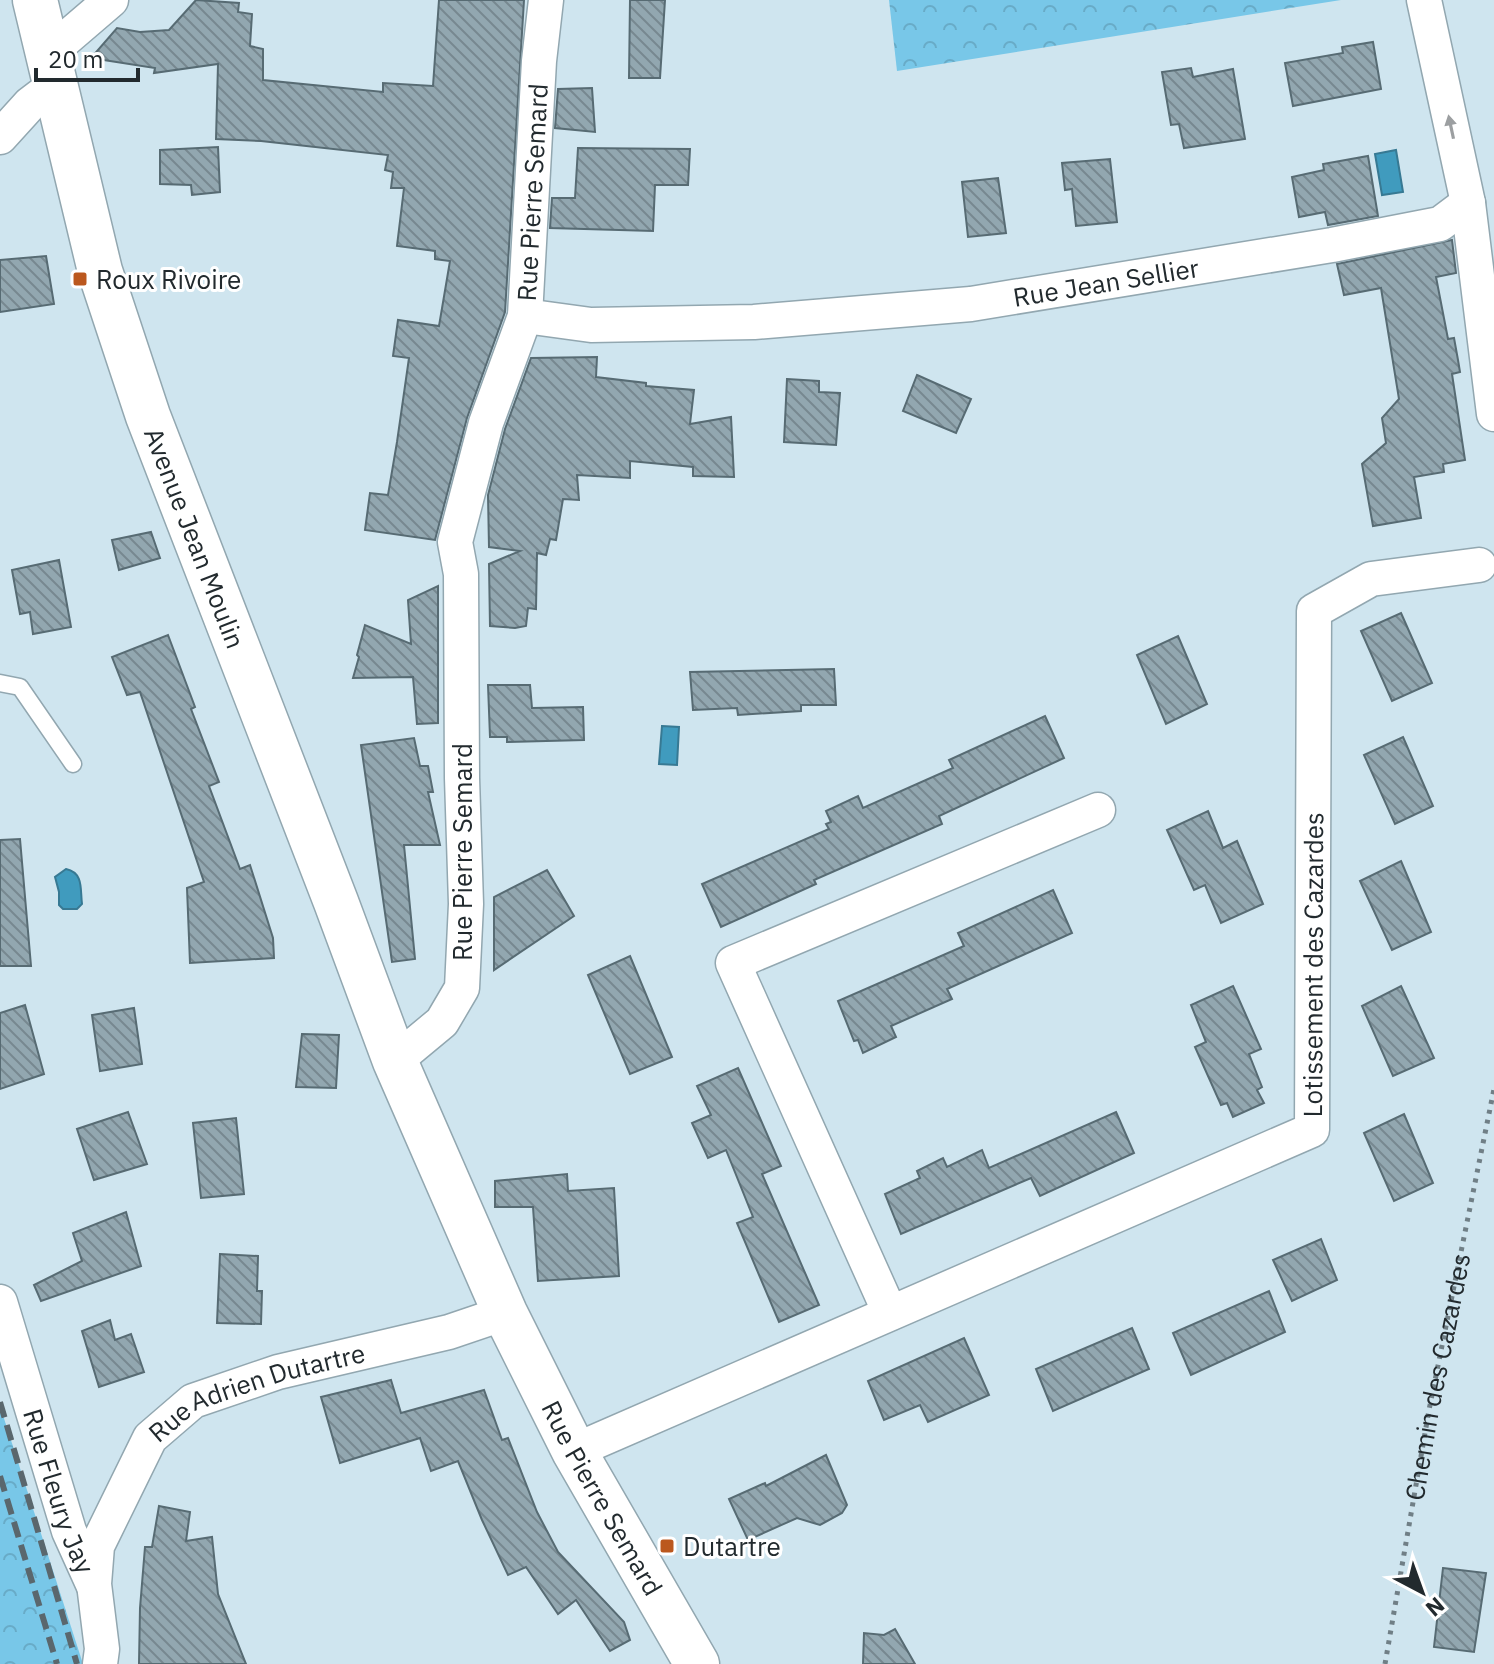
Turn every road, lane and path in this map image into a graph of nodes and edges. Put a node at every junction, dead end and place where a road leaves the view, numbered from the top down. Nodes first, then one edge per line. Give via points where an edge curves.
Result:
1 (35, 0) edge
2 (111, 0) edge
3 (546, 0) edge
4 (1424, 0) edge
5 (52, 70) junction
6 (0, 137) edge
7 (1468, 203) junction
8 (525, 316) junction
9 (1494, 414) edge
10 (1479, 565) dead end
11 (0, 683) edge
12 (73, 764) dead end
13 (1098, 810) dead end
14 (395, 1061) junction
15 (1494, 1089) edge
16 (0, 1302) edge
17 (505, 1313) junction
18 (890, 1313) junction
19 (574, 1451) junction
20 (94, 1584) junction
21 (100, 1664) edge
22 (697, 1664) edge
23 (1385, 1664) edge

1 - 5 main road, Avenue Jean Moulin
2 - 5 street
3 - 8 street, Rue Pierre Semard
7 -> 4 street
5 - 6 street
5 - 14 main road, Avenue Jean Moulin via 100,271 148,416
7 - 8 street, Rue Jean Sellier via 1440,224 971,304 754,322 591,325
7 - 9 street
8 - 14 street, Rue Pierre Semard via 486,423 455,542 461,574 466,904 462,988 442,1022
10 - 18 street, Lotissement des Cazardes via 1371,579 1314,611 1312,1130
11 - 12 lane via 20,687
13 - 18 street via 733,963
14 - 17 main road, Rue Pierre Semard
15 - 23 path, Chemin des Cazardes via 1429,1410
16 - 20 street, Rue Fleury Jay via 69,1531
17 - 19 main road, Rue Pierre Semard
17 - 20 street, Rue Adrien Dutartre via 449,1332 278,1372 193,1401 150,1438 97,1546
18 - 19 street, Lotissement des Cazardes
19 - 22 main road, Rue Pierre Semard
20 - 21 street, Rue Adrien Dutartre

